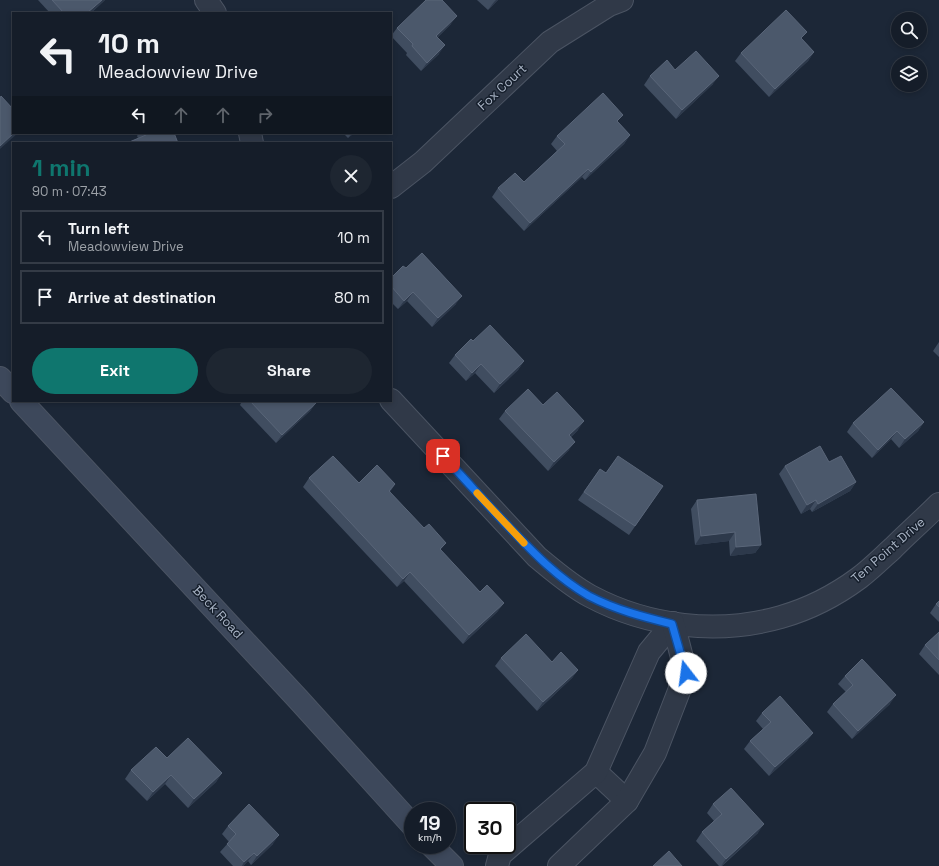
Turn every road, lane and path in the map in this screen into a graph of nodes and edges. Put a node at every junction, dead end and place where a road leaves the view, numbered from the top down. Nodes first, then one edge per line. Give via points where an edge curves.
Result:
1 (206, 0) edge
2 (622, 0) edge
3 (214, 12) edge
4 (392, 185) edge
5 (0, 378) edge
6 (12, 391) edge
7 (392, 401) edge
8 (22, 402) edge
9 (939, 504) edge
10 (672, 624) junction
11 (596, 772) junction
12 (627, 801) junction
13 (404, 816) edge
14 (440, 854) edge
15 (452, 866) edge
16 (497, 866) edge
17 (559, 866) edge

1 - 3 street
2 - 4 street, Fox Court via 609,5 550,42 423,162
5 - 6 main road
7 - 10 street, Ten Point Drive via 537,557 562,578 590,596 620,610
8 - 13 main road, Beck Road
9 - 10 street, Ten Point Drive via 864,574 823,601 781,617 740,625
10 - 11 street via 649,652
10 - 12 street via 686,673 655,753
11 - 12 street
11 - 16 street via 500,855
12 - 17 street
14 - 15 main road

